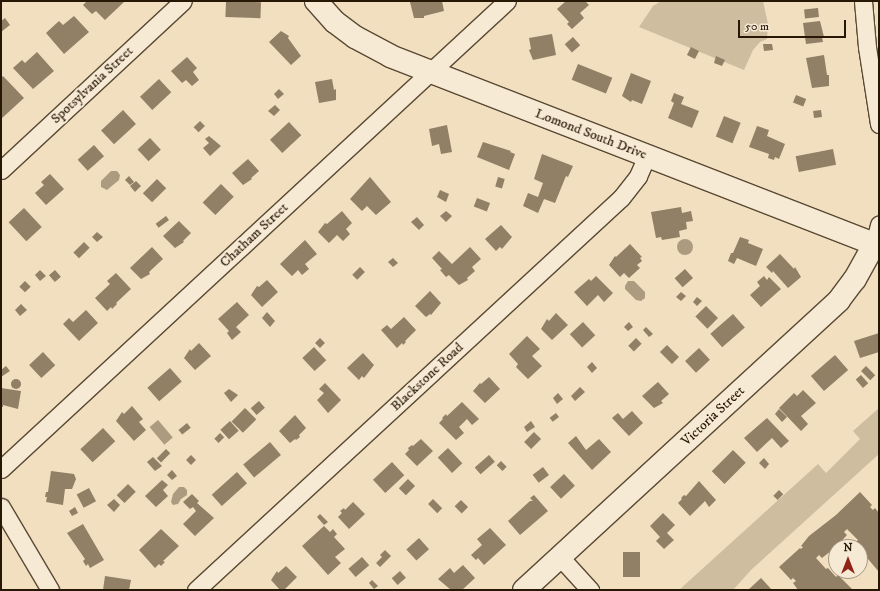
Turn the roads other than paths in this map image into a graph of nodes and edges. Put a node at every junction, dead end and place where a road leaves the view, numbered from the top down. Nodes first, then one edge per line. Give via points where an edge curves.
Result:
1 (183, 1) edge
2 (316, 1) edge
3 (507, 1) edge
4 (863, 1) edge
5 (431, 72) junction
6 (879, 124) edge
7 (647, 156) junction
8 (1, 170) edge
9 (877, 239) edge
10 (1, 469) edge
11 (1, 507) edge
12 (560, 557) junction
13 (50, 590) edge
14 (196, 590) edge
15 (524, 590) edge
16 (590, 590) edge

1 - 8 street, Spotsylvania Street
2 - 5 main road, Lomond South Drive via 335,22 361,40 390,56
3 - 5 street, Chatham Street
4 - 6 street
5 - 7 main road, Lomond South Drive
5 - 10 street, Chatham Street
7 - 9 main road, Lomond South Drive
7 - 14 street, Blackstone Road via 638,176 621,198
9 - 12 main road, Victoria Street via 855,279 839,300
11 - 13 street
12 - 15 main road, Victoria Street
12 - 16 street

